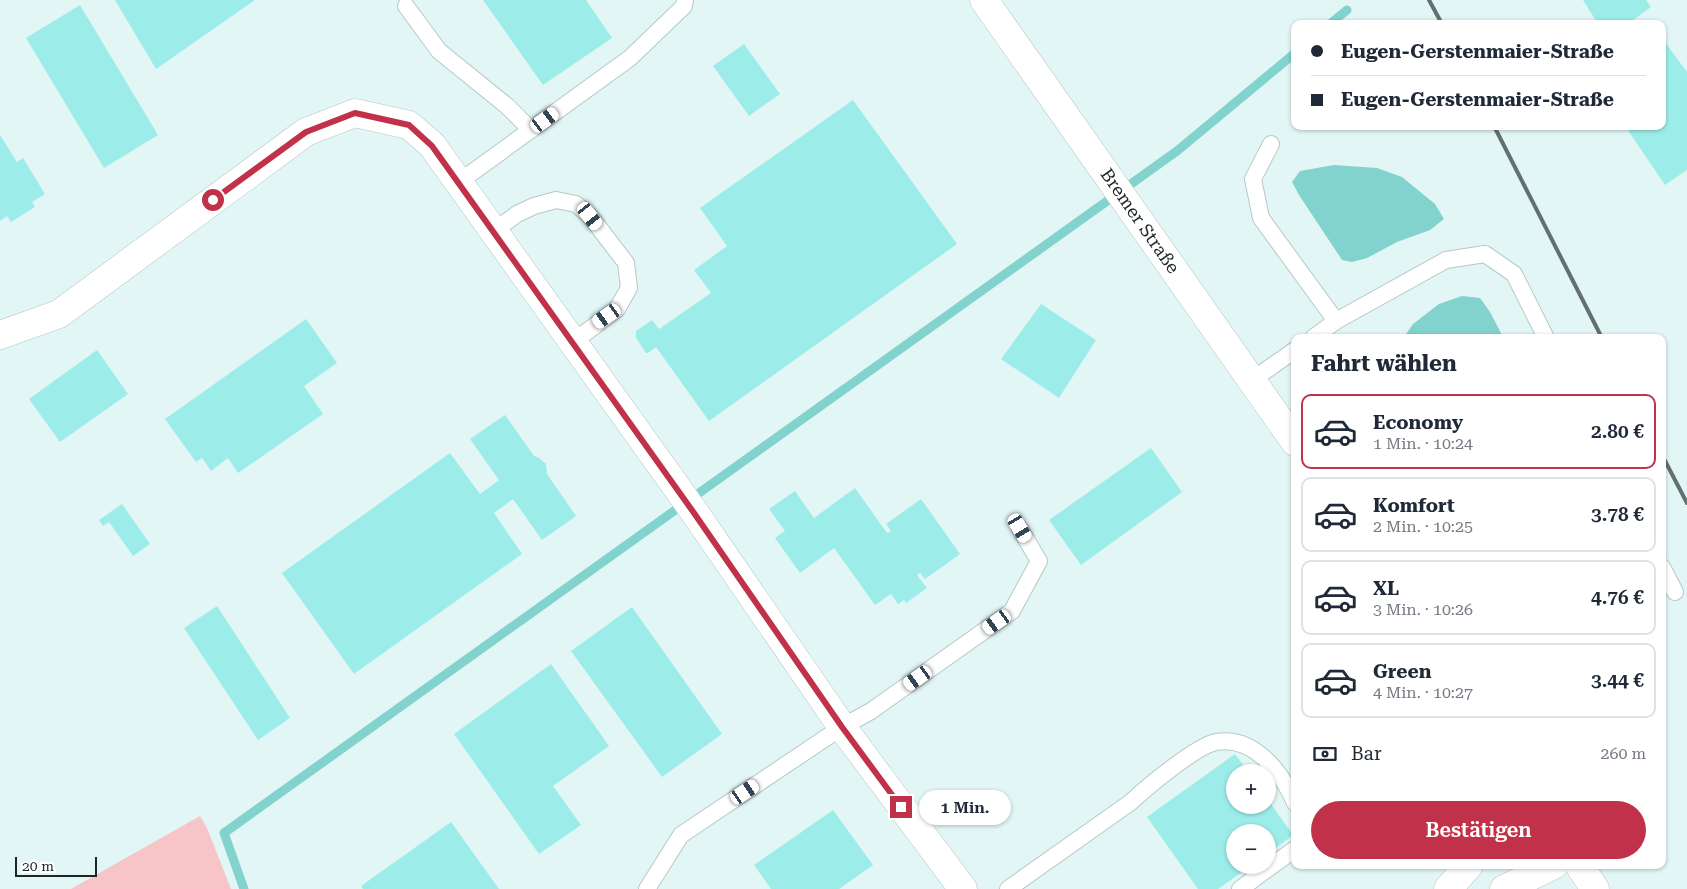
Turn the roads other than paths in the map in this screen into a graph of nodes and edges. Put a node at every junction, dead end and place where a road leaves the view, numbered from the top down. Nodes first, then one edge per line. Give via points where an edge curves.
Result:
1 (685, 0) edge
2 (984, 0) edge
3 (406, 6) dead end
4 (531, 130) junction
5 (1271, 144) dead end
6 (459, 182) junction
7 (494, 231) junction
8 (1336, 321) junction
9 (1318, 334) edge
10 (1544, 334) edge
11 (0, 335) edge
12 (573, 342) junction
13 (1291, 353) edge
14 (1252, 380) junction
15 (1291, 436) edge
16 (1020, 528) dead end
17 (1666, 575) edge
18 (1675, 592) dead end
19 (842, 727) junction
20 (1291, 794) edge
21 (1291, 852) edge
22 (1466, 869) edge
23 (1546, 869) edge
24 (1582, 869) edge
25 (647, 889) edge
26 (963, 889) edge
27 (1008, 889) edge
28 (1240, 889) edge
29 (1448, 889) edge
30 (1504, 889) edge
31 (1595, 889) edge

1 - 4 lane via 684,6 630,58
2 - 14 street, Bremer Straße
3 - 4 lane via 439,52 507,106
4 - 6 lane
5 - 8 lane via 1253,179 1261,218
6 - 7 street
6 - 11 street via 432,146 409,125 355,113 306,132 59,314
7 - 12 street
7 - 12 lane via 534,206 556,200 576,204 590,216 626,263 629,288 617,309
8 - 9 lane
8 - 10 lane via 1446,260 1485,254 1514,274
12 - 19 street
13 - 14 lane
14 - 15 street, Bremer Straße
16 - 19 lane via 1039,561 1012,611 872,711
17 - 18 lane
19 - 25 lane via 681,835
19 - 26 street
20 - 27 lane via 1264,756 1241,743 1217,742 1204,747 1148,786 1131,802
21 - 28 lane
22 - 29 street
23 - 30 street
24 - 31 street

